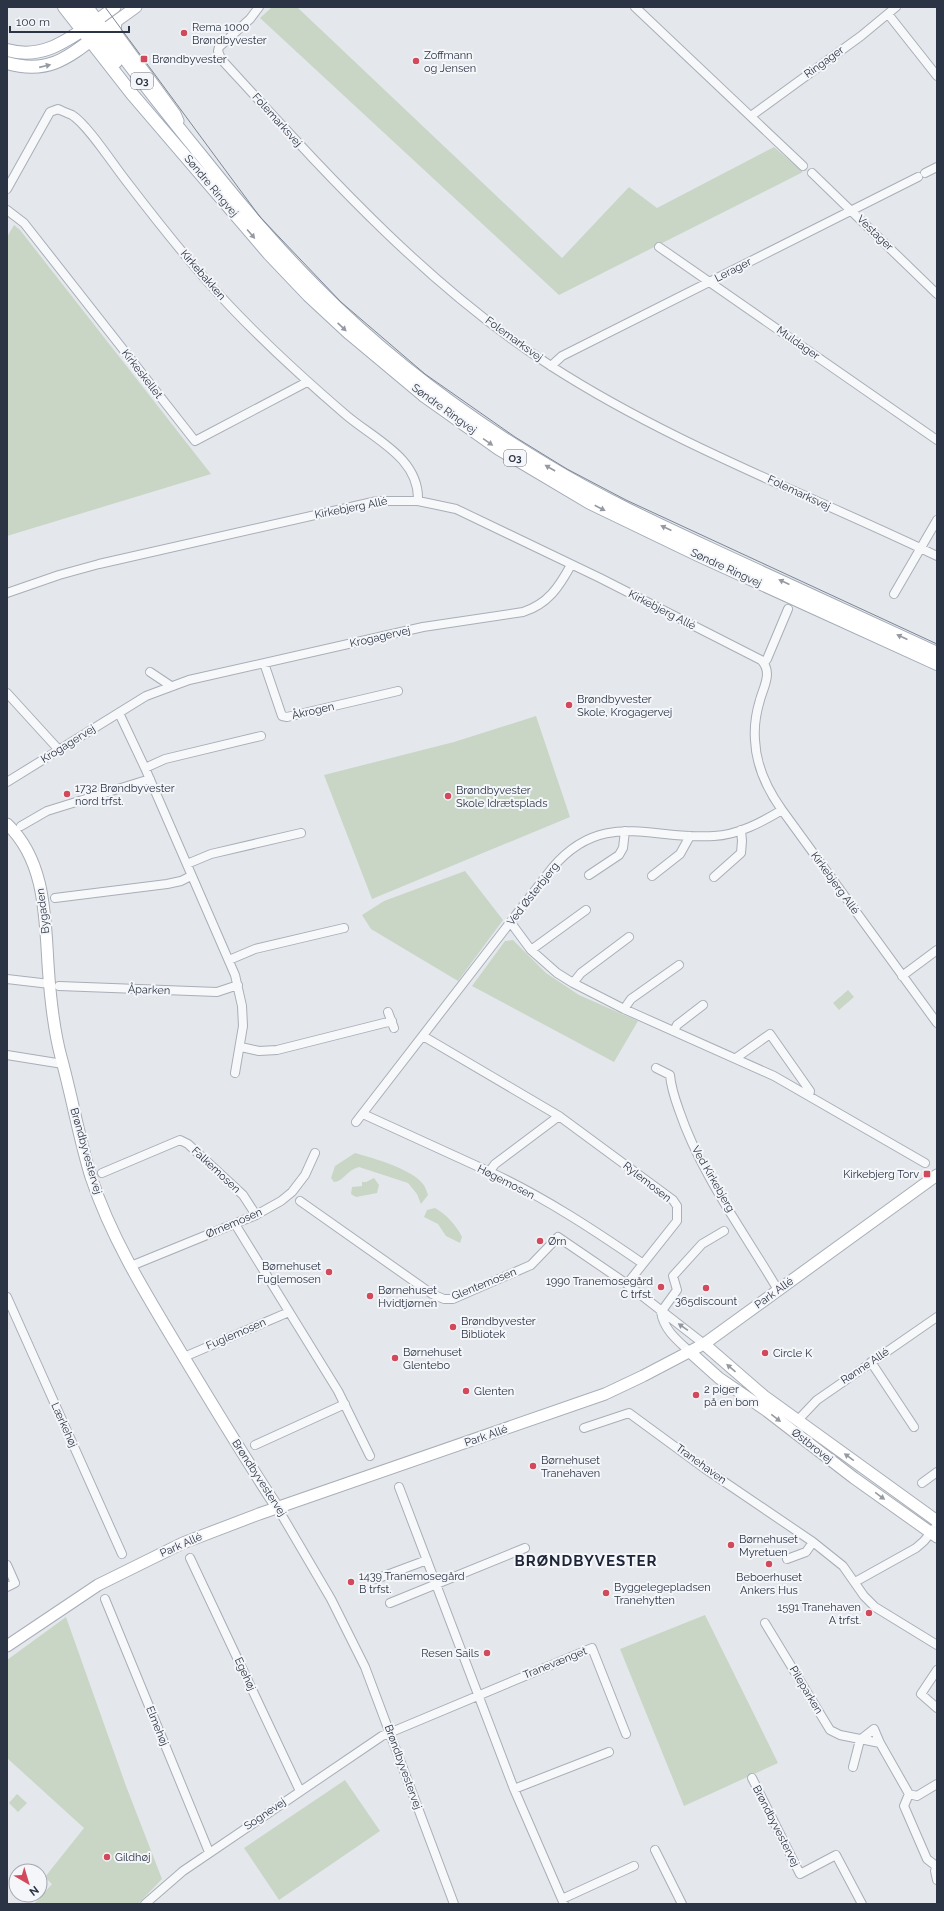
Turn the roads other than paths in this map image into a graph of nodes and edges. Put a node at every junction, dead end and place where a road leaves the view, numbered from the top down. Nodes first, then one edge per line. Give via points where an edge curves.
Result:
1 (64, 7) edge
2 (76, 7) edge
3 (87, 7) edge
4 (115, 7) edge
5 (136, 7) edge
6 (259, 7) edge
7 (635, 7) edge
8 (896, 7) edge
9 (888, 14) junction
10 (116, 22) junction
11 (89, 25) junction
12 (97, 36) junction
13 (7, 50) edge
14 (7, 63) edge
15 (937, 76) edge
16 (751, 116) junction
17 (181, 131) junction
18 (803, 166) dead end
19 (937, 167) edge
20 (812, 173) dead end
21 (7, 189) edge
22 (7, 210) edge
23 (852, 211) junction
24 (659, 247) dead end
25 (710, 282) junction
26 (937, 294) edge
27 (551, 366) junction
28 (307, 382) junction
29 (937, 440) edge
30 (418, 501) junction
31 (937, 520) edge
32 (920, 548) junction
33 (937, 556) edge
34 (571, 565) junction
35 (7, 593) edge
36 (894, 594) dead end
37 (788, 610) dead end
38 (937, 653) edge
39 (264, 663) junction
40 (764, 663) junction
41 (937, 664) edge
42 (150, 672) dead end
43 (171, 686) junction
44 (398, 691) dead end
45 (7, 693) edge
46 (119, 712) junction
47 (261, 736) dead end
48 (59, 750) junction
49 (145, 768) junction
50 (150, 779) junction
51 (7, 782) edge
52 (782, 810) junction
53 (7, 824) edge
54 (21, 826) dead end
55 (741, 830) junction
56 (625, 831) junction
57 (301, 832) dead end
58 (690, 836) junction
59 (187, 864) junction
60 (590, 875) dead end
61 (191, 876) junction
62 (652, 876) dead end
63 (714, 877) dead end
64 (55, 898) dead end
65 (586, 910) dead end
66 (511, 923) junction
67 (344, 928) dead end
68 (629, 937) dead end
69 (530, 950) junction
70 (937, 950) edge
71 (229, 960) junction
72 (679, 965) dead end
73 (902, 976) junction
74 (7, 979) edge
75 (573, 983) junction
76 (55, 985) junction
77 (238, 985) junction
78 (703, 1004) dead end
79 (624, 1008) junction
80 (388, 1012) dead end
81 (937, 1023) edge
82 (674, 1031) junction
83 (423, 1036) junction
84 (241, 1047) junction
85 (7, 1056) edge
86 (736, 1058) junction
87 (62, 1060) junction
88 (656, 1068) dead end
89 (235, 1073) dead end
90 (809, 1096) junction
91 (363, 1114) junction
92 (559, 1116) junction
93 (356, 1122) dead end
94 (315, 1153) dead end
95 (925, 1163) dead end
96 (490, 1172) junction
97 (102, 1173) dead end
98 (937, 1175) edge
99 (300, 1201) dead end
100 (256, 1215) junction
101 (235, 1224) junction
102 (724, 1231) dead end
103 (642, 1263) junction
104 (130, 1266) junction
105 (627, 1284) junction
106 (778, 1290) junction
107 (7, 1296) edge
108 (289, 1312) junction
109 (661, 1312) junction
110 (937, 1317) edge
111 (704, 1344) junction
112 (690, 1352) junction
113 (184, 1357) junction
114 (871, 1362) junction
115 (345, 1404) junction
116 (798, 1420) junction
117 (914, 1426) dead end
118 (584, 1428) dead end
119 (255, 1445) dead end
120 (370, 1456) dead end
121 (937, 1472) edge
122 (922, 1483) dead end
123 (399, 1487) dead end
124 (277, 1507) junction
125 (937, 1521) edge
126 (935, 1531) edge
127 (812, 1542) junction
128 (525, 1548) dead end
129 (122, 1554) dead end
130 (190, 1558) dead end
131 (787, 1559) dead end
132 (427, 1560) junction
133 (7, 1565) edge
134 (376, 1579) dead end
135 (855, 1582) junction
136 (437, 1584) junction
137 (7, 1588) edge
138 (106, 1599) dead end
139 (390, 1603) dead end
140 (765, 1623) dead end
141 (937, 1645) edge
142 (7, 1646) edge
143 (937, 1670) edge
144 (478, 1694) junction
145 (937, 1708) edge
146 (390, 1732) junction
147 (626, 1734) dead end
148 (860, 1740) junction
149 (880, 1743) junction
150 (610, 1752) dead end
151 (853, 1767) dead end
152 (752, 1778) dead end
153 (937, 1784) edge
154 (514, 1789) junction
155 (300, 1791) junction
156 (909, 1794) junction
157 (655, 1850) dead end
158 (209, 1852) junction
159 (634, 1866) dead end
160 (936, 1866) edge
161 (937, 1880) edge
162 (563, 1901) edge
163 (145, 1904) edge
164 (454, 1904) edge
165 (682, 1904) edge
166 (862, 1904) edge

1 - 11 main road, Søndre Ringvej / O3
2 - 11 street
3 - 11 main road, Søndre Ringvej / O3
4 - 11 street
5 - 10 street
6 - 27 street, Folemarksvej via 250,19 219,47 221,59 327,175 413,259 479,314
7 - 16 street
8 - 9 street, Ringager
9 - 15 street
9 - 16 street, Ringager
10 - 12 street
10 - 17 street via 115,32 175,114
11 - 12 main road
11 - 12 main road, Søndre Ringvej / O3
11 - 13 main road via 52,49 37,53
14 -> 12 main road via 23,68 47,66 69,56
12 - 17 main road, Søndre Ringvej via 143,95 161,115
12 -> 41 main road, Søndre Ringvej / O3 via 132,94 293,280 356,339 447,412 499,449 590,503
16 - 18 street
38 -> 17 main road, Søndre Ringvej / O3 via 624,508 550,468 464,412 393,357 316,288 246,212
19 - 23 street, Lerager
20 - 23 street, Vestager
21 - 28 street, Kirkebakken via 50,112 58,109 72,115 87,130 207,281
22 - 28 street, Kirkeskellet via 24,223 195,441
23 - 25 street, Lerager
23 - 26 street, Vestager
24 - 25 street, Muldager
25 - 27 street, Lerager via 562,356
25 - 29 street, Muldager
27 - 32 street, Folemarksvej via 641,419
28 - 30 street, Kirkebakken via 400,457 414,474 418,487
30 - 34 street, Kirkebjerg Allé via 456,509
30 - 35 street, Kirkebjerg Allé via 377,501 99,564
31 - 32 street
32 - 33 street, Folemarksvej
32 - 36 street
34 - 39 street, Krogagervej via 551,597 539,606 523,612 438,624
34 - 40 street, Kirkebjerg Allé
37 - 40 street
39 - 43 street, Krogagervej
39 - 44 street, Åkrogen via 282,716 287,717
40 - 52 street, Kirkebjerg Allé via 767,677 760,699 755,739 764,779
42 - 43 street
43 - 46 street, Krogagervej via 146,696
45 - 48 street
46 - 48 street, Krogagervej
46 - 49 street
47 - 49 street via 165,759
48 - 51 street, Krogagervej
49 - 50 street
50 - 54 street via 47,811
50 - 59 street
52 - 55 street, Ved Østerbjerg
52 - 73 street, Kirkebjerg Allé
53 - 76 street, Bygaden via 22,842 38,877
55 - 58 street, Ved Østerbjerg via 715,836
55 - 63 street via 741,853
56 - 58 street, Ved Østerbjerg
56 - 60 street via 623,848 619,855
56 - 66 street, Ved Østerbjerg via 605,833 584,841 567,853 553,867
57 - 59 street via 211,854
58 - 62 street via 680,854
59 - 61 street
61 - 64 street via 167,884
61 - 71 street
65 - 69 street
66 - 69 street
66 - 83 street, Ved Østerbjerg
67 - 71 street via 255,949
68 - 75 street via 581,973
69 - 75 street
70 - 73 street
71 - 77 street
72 - 79 street via 631,999
73 - 81 street, Kirkebjerg Allé
74 - 76 street
75 - 79 street
76 - 77 street, Åparken via 217,992
76 - 87 street, Bygaden via 55,1029
77 - 84 street via 243,1026
78 - 82 street via 677,1025
79 - 82 street
80 - 84 street via 393,1025 277,1050 259,1051
82 - 86 street
83 - 91 street
83 - 92 street, Rylemosen
84 - 89 street
85 - 87 street
86 - 90 street
86 - 90 street via 770,1034 810,1092
87 - 104 street, Brøndbyvestervej via 92,1177 107,1218
88 - 106 street, Ved Kirkebjerg via 670,1075 688,1135 718,1191
90 - 95 street
91 - 93 street
91 - 96 street, Høgemosen
92 - 96 street via 495,1164
92 - 103 street, Rylemosen via 673,1200 677,1206 677,1221
94 - 100 street, Ørnemosen via 305,1175 292,1192
96 - 103 street, Høgemosen via 566,1213
97 - 100 street, Falkemosen via 180,1140 188,1144 243,1195
98 - 106 street, Park Allé
99 - 105 street, Glentemosen via 432,1294 444,1299 453,1299 530,1266 558,1237
100 - 101 street, Ørnemosen
101 - 104 street, Ørnemosen
101 - 108 street
102 - 109 street via 702,1244 673,1276 677,1290
103 - 105 street, Rylemosen
104 - 113 street, Brøndbyvestervej
105 - 109 street, Glentemosen
106 - 111 street, Park Allé
107 - 129 street, Lærkehøj
108 - 113 street, Fuglemosen
108 - 115 street
111 -> 109 street, Glentemosen
109 - 112 street via 662,1323 666,1329
110 - 114 street, Rønne Allé
111 - 112 street, Park Allé
116 -> 111 street, Østbrovej via 753,1387
112 - 124 street, Park Allé via 604,1394
112 -> 126 street, Østbrovej via 719,1378 767,1411 854,1478
113 - 124 street, Brøndbyvestervej
114 - 116 street, Rønne Allé via 817,1400
114 - 117 street
115 - 119 street
115 - 120 street
125 -> 116 street, Østbrovej
118 - 127 street, Tranehaven via 629,1413
121 - 122 street
123 - 132 street
124 - 142 street, Park Allé via 183,1543 115,1576 80,1596
124 - 146 street, Brøndbyvestervej via 351,1636
126 - 135 street via 916,1548
127 - 131 street via 806,1552
127 - 135 street, Tranehaven via 843,1566
128 - 136 street
130 - 155 street, Egehøj
132 - 134 street
132 - 136 street
133 - 137 street via 16,1583
135 - 141 street, Tranehaven via 864,1596 875,1606
136 - 139 street
136 - 144 street
138 - 158 street, Elmehøj
140 - 148 street, Pileparken via 830,1730
143 - 145 street via 921,1694
144 - 146 street, Tranevænget
144 - 147 street, Tranevænget via 592,1648
144 - 154 street
146 - 155 street, Sognevej
146 - 164 street, Brøndbyvestervej
148 - 149 street, Pileparken
148 - 149 street via 874,1729
148 - 151 street
149 - 156 street
150 - 154 street
152 - 166 street, Brøndbyvestervej via 800,1874 836,1855
153 - 156 street via 917,1796
154 - 162 street
155 - 158 street, Sognevej
156 - 160 street via 904,1806 927,1859
157 - 165 street
158 - 163 street, Sognevej
159 - 162 street
160 - 161 street

